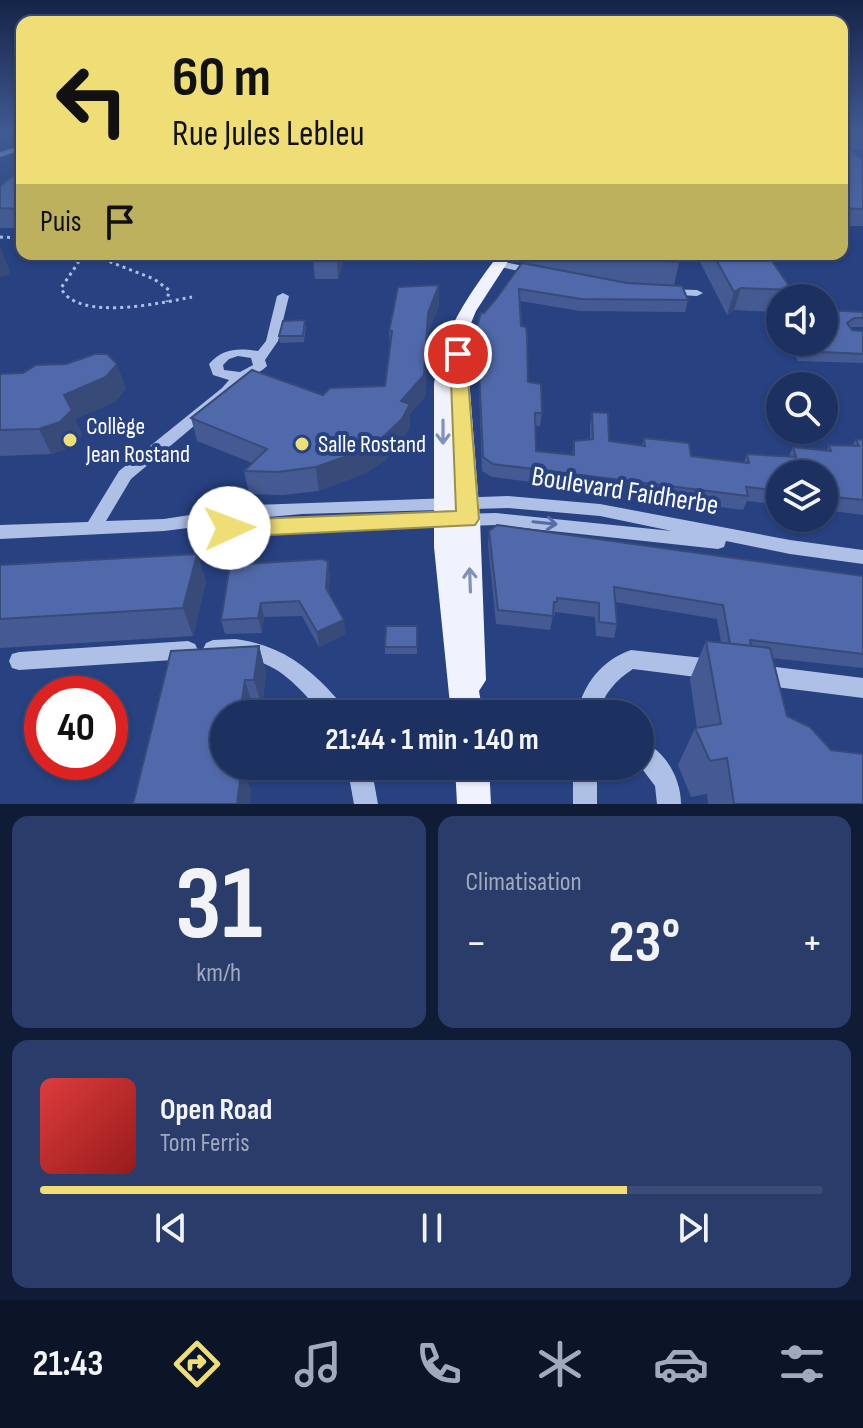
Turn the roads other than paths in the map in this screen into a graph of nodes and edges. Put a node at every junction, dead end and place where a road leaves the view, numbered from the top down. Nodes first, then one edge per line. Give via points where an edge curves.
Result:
1 (502, 260) edge
2 (506, 260) edge
3 (541, 273) edge
4 (658, 292) edge
5 (697, 293) dead end
6 (283, 296) dead end
7 (260, 358) junction
8 (238, 377) junction
9 (456, 511) junction
10 (93, 528) junction
11 (0, 532) edge
12 (863, 557) edge
13 (19, 661) dead end
14 (863, 688) edge
15 (324, 700) edge
16 (466, 700) edge
17 (592, 700) edge
18 (654, 764) edge
19 (362, 780) edge
20 (473, 780) edge
21 (585, 780) edge
22 (366, 804) edge
23 (474, 804) edge
24 (585, 804) edge
25 (669, 804) edge

1 - 9 main road via 459,328
2 - 3 street
4 - 5 street
6 - 7 street via 272,341
7 - 8 street via 256,370
7 - 8 street via 230,354 216,364 218,372
8 - 10 street via 125,475
9 - 10 street, Boulevard Faidherbe via 229,528
9 - 12 street, Boulevard Faidherbe
9 - 16 main road via 451,615
10 - 11 street, Boulevard Faidherbe
13 - 15 street via 234,647 264,651 305,679
14 - 17 street via 631,659 619,664
18 - 25 street
19 - 22 street
20 - 23 main road
21 - 24 street

